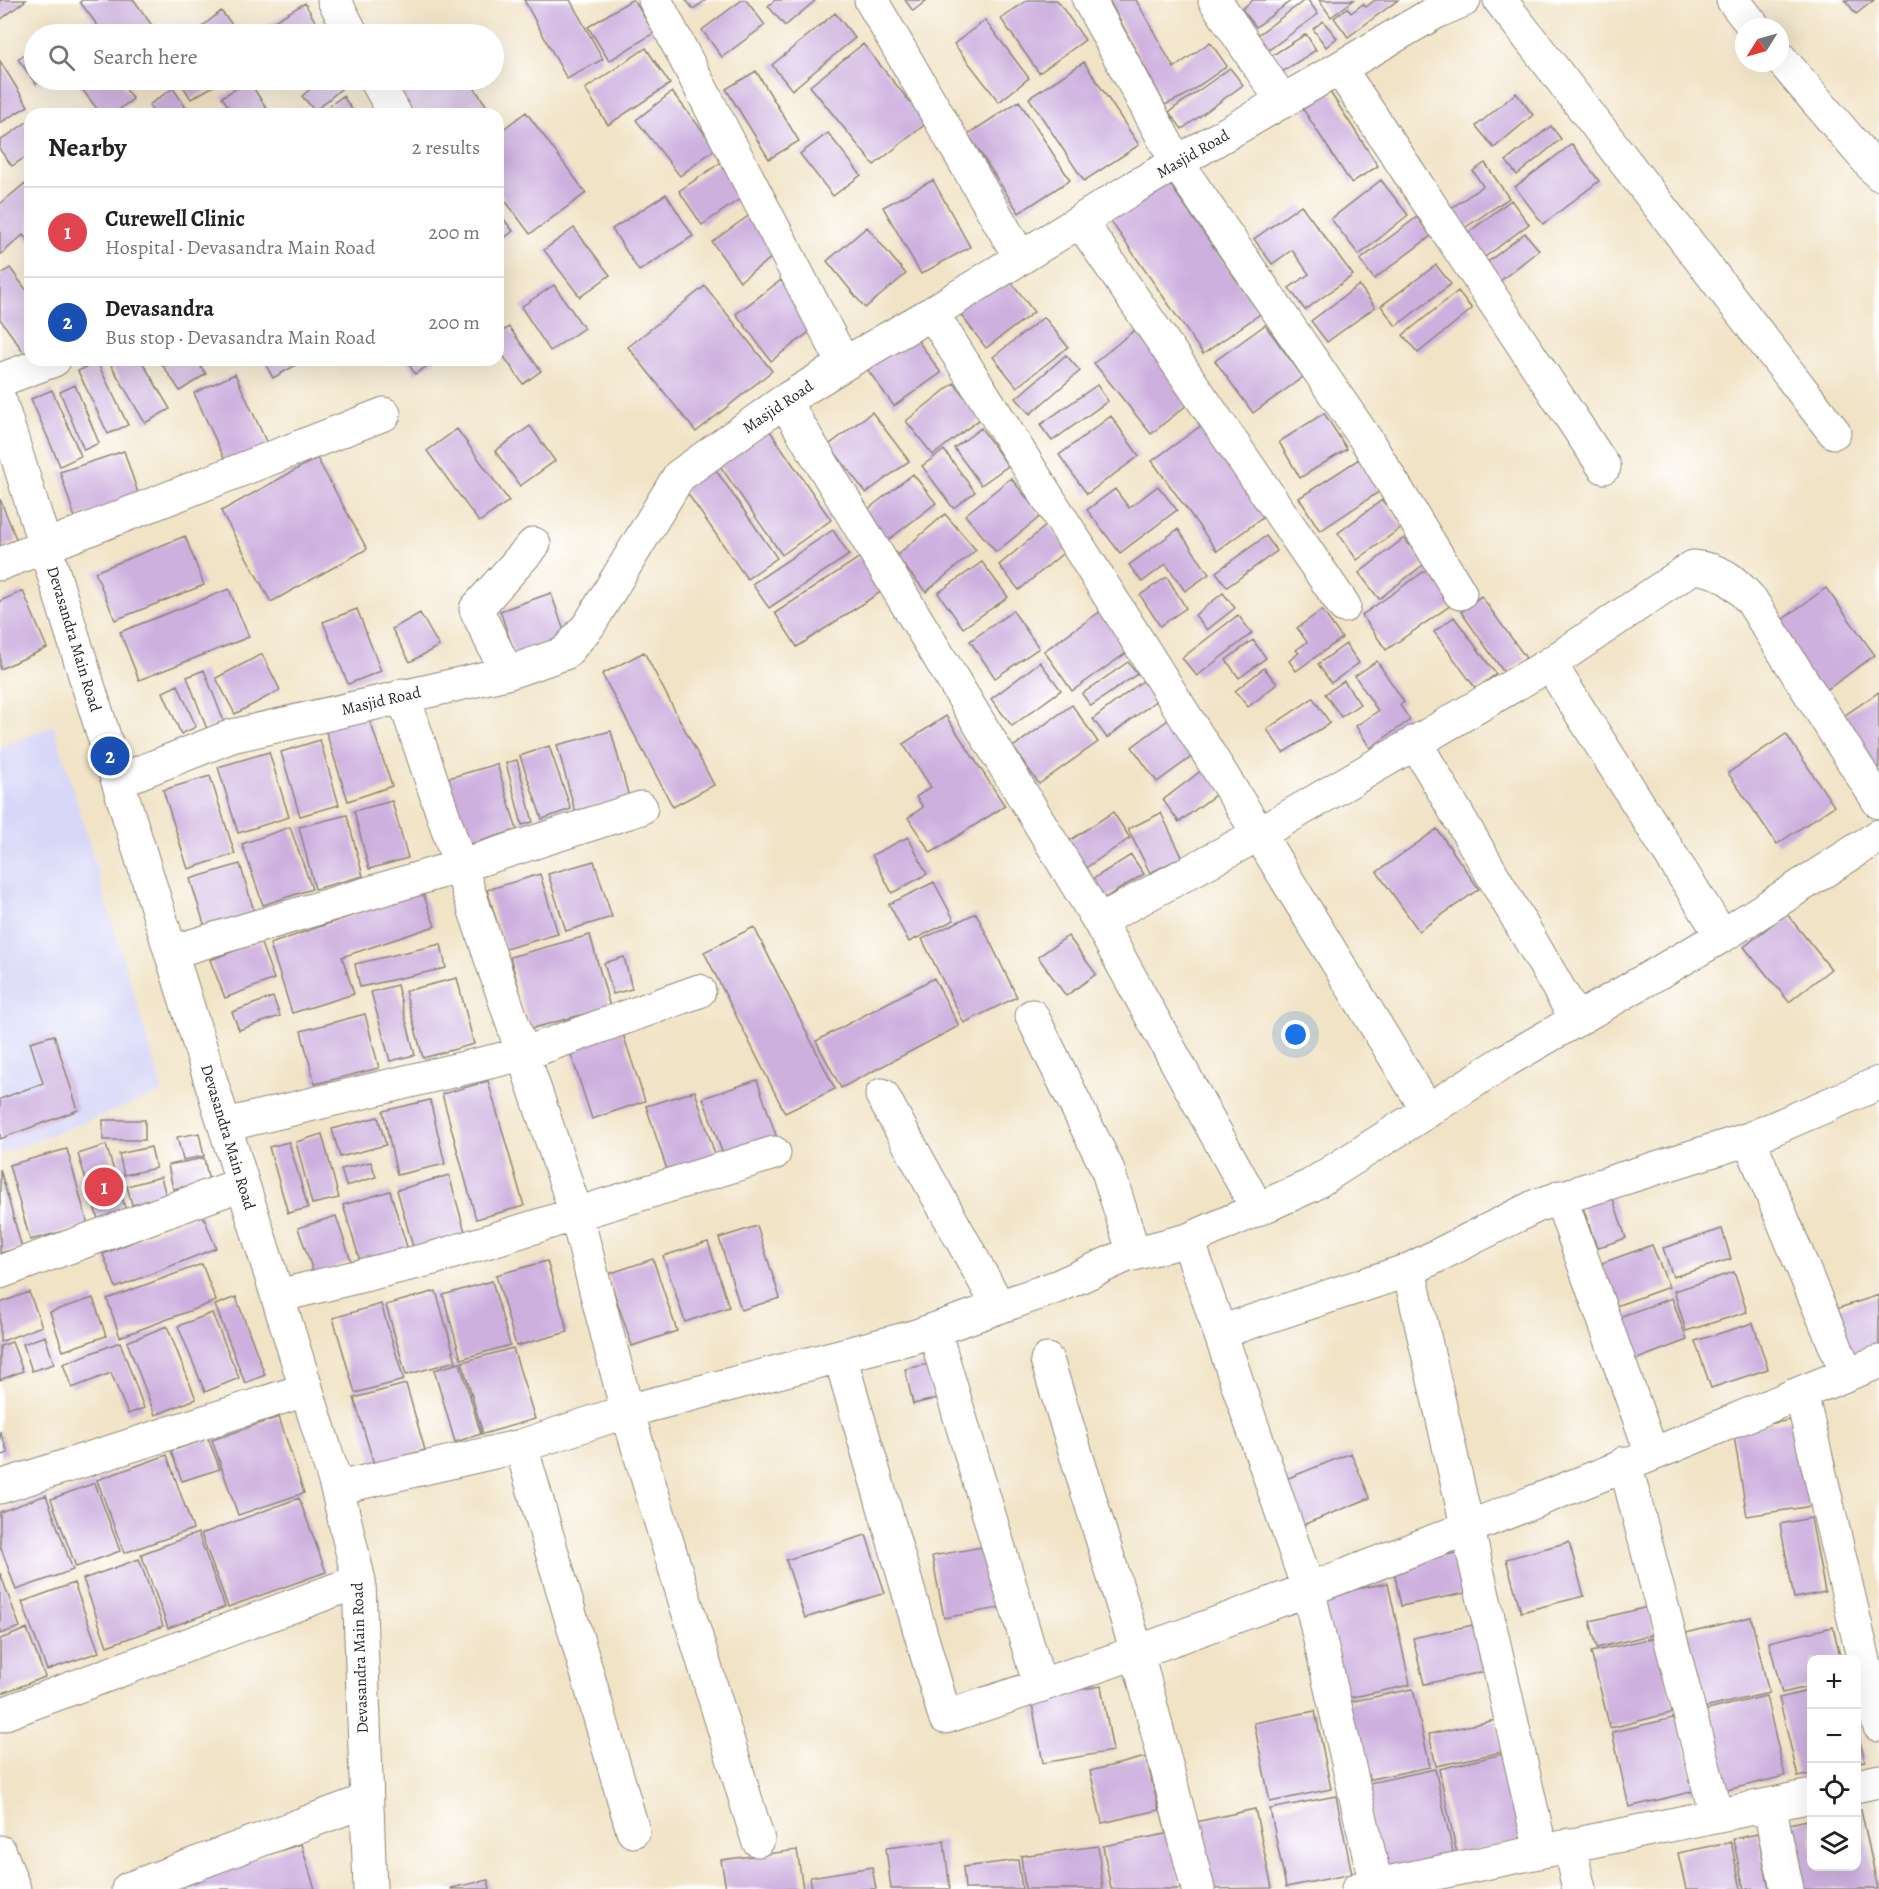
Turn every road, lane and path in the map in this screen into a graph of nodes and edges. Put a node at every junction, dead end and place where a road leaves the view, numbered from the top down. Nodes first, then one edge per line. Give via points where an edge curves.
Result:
1 (334, 0) edge
2 (655, 0) edge
3 (871, 0) edge
4 (1089, 0) edge
5 (1215, 0) edge
6 (1500, 0) edge
7 (1733, 0) edge
8 (1443, 4) edge
9 (1747, 18) edge
10 (347, 24) edge
11 (1340, 69) junction
12 (1789, 69) edge
13 (383, 90) edge
14 (1283, 102) junction
15 (392, 108) edge
16 (1177, 163) junction
17 (1879, 174) edge
18 (1081, 222) junction
19 (1020, 257) junction
20 (932, 313) junction
21 (844, 364) junction
22 (38, 366) edge
23 (0, 380) edge
24 (0, 401) edge
25 (784, 401) junction
26 (384, 414) dead end
27 (1834, 432) dead end
28 (1604, 467) dead end
29 (534, 544) dead end
30 (45, 545) junction
31 (0, 564) edge
32 (1460, 593) dead end
33 (1344, 606) dead end
34 (1550, 664) junction
35 (507, 673) junction
36 (403, 695) junction
37 (1415, 742) junction
38 (118, 782) junction
39 (1879, 802) edge
40 (641, 808) dead end
41 (1259, 834) junction
42 (1879, 836) edge
43 (460, 866) junction
44 (1099, 921) junction
45 (1722, 936) junction
46 (171, 952) junction
47 (699, 991) dead end
48 (1032, 1016) dead end
49 (1577, 1020) junction
50 (523, 1054) junction
51 (1879, 1083) edge
52 (882, 1095) dead end
53 (1428, 1111) junction
54 (225, 1125) junction
55 (1749, 1139) junction
56 (774, 1152) dead end
57 (242, 1184) junction
58 (1560, 1197) junction
59 (1257, 1208) junction
60 (576, 1213) junction
61 (1188, 1240) junction
62 (1134, 1254) junction
63 (1409, 1270) junction
64 (0, 1272) edge
65 (278, 1296) junction
66 (999, 1307) junction
67 (934, 1330) junction
68 (1220, 1332) junction
69 (840, 1356) junction
70 (1047, 1360) dead end
71 (1879, 1362) edge
72 (1847, 1374) junction
73 (305, 1390) junction
74 (1801, 1393) junction
75 (627, 1411) junction
76 (521, 1446) junction
77 (1639, 1459) junction
78 (0, 1487) edge
79 (337, 1488) junction
80 (1466, 1527) junction
81 (359, 1581) junction
82 (1308, 1587) junction
83 (1137, 1652) junction
84 (1040, 1686) junction
85 (0, 1715) edge
86 (1879, 1725) edge
87 (1879, 1781) edge
88 (1861, 1785) edge
89 (1807, 1797) edge
90 (365, 1801) junction
91 (1768, 1804) junction
92 (1716, 1815) junction
93 (633, 1831) dead end
94 (758, 1840) dead end
95 (1555, 1848) junction
96 (0, 1852) edge
97 (1490, 1876) edge
98 (1370, 1888) edge
99 (14, 1889) edge
100 (128, 1889) edge
101 (370, 1889) edge
102 (1198, 1889) edge
103 (1579, 1889) edge
104 (1787, 1889) edge

1 - 10 street
2 - 21 street
3 - 19 street
4 - 16 street
5 - 14 street
6 - 27 street
7 - 9 street
8 - 11 street, Masjid Road
11 - 14 street, Masjid Road
11 - 28 street
12 - 17 street
13 - 15 street
14 - 16 street, Masjid Road
16 - 18 street, Masjid Road
16 - 32 street via 1367,441
18 - 19 street, Masjid Road
18 - 33 street
19 - 20 street, Masjid Road
20 - 21 street, Masjid Road
20 - 41 street
21 - 25 street, Masjid Road
22 - 23 street
24 - 30 street, Devasandra Main Road
25 - 35 street, Masjid Road via 679,476 589,625 565,653
25 - 44 street
26 - 30 street
29 - 35 street via 476,609
30 - 31 street
30 - 38 street, Devasandra Main Road
34 - 37 street
34 - 39 street via 1693,567 1713,569 1734,582 1750,600
34 - 45 street
35 - 36 street, Masjid Road
36 - 38 street, Masjid Road via 232,736
36 - 43 street
37 - 41 street
37 - 49 street
38 - 46 street, Devasandra Main Road
40 - 43 street
41 - 44 street
41 - 53 street
42 - 45 street
43 - 46 street
43 - 50 street
44 - 59 street
45 - 49 street
46 - 54 street, Devasandra Main Road
47 - 50 street
48 - 62 street via 1107,1168
49 - 53 street
50 - 54 street
50 - 60 street
51 - 55 street
52 - 66 street
53 - 59 street via 1310,1186
54 - 57 street, Devasandra Main Road
55 - 58 street
55 - 72 street
56 - 60 street
57 - 64 street
57 - 65 street, Devasandra Main Road
58 - 63 street
58 - 77 street
59 - 61 street
60 - 65 street via 434,1258
60 - 75 street
61 - 62 street
61 - 68 street
62 - 66 street
63 - 68 street
63 - 80 street
65 - 73 street, Devasandra Main Road
66 - 67 street
67 - 69 street
67 - 84 street
68 - 82 street
69 - 75 street
69 - 84 street via 945,1717
70 - 83 street
71 - 72 street
72 - 74 street
73 - 78 street
73 - 79 street, Devasandra Main Road
74 - 77 street
74 - 86 street
75 - 76 street
75 - 94 street
76 - 79 street
76 - 93 street
77 - 80 street
77 - 92 street
79 - 81 street, Devasandra Main Road
80 - 82 street
80 - 95 street
81 - 85 street
81 - 90 street, Devasandra Main Road
82 - 83 street
82 - 98 street
83 - 84 street
83 - 102 street
87 - 88 street
89 - 91 street
90 - 100 street
90 - 101 street, Devasandra Main Road
91 - 92 street
91 - 104 street
92 - 95 street
95 - 97 street
95 - 103 street
96 - 99 street
97 - 98 street

